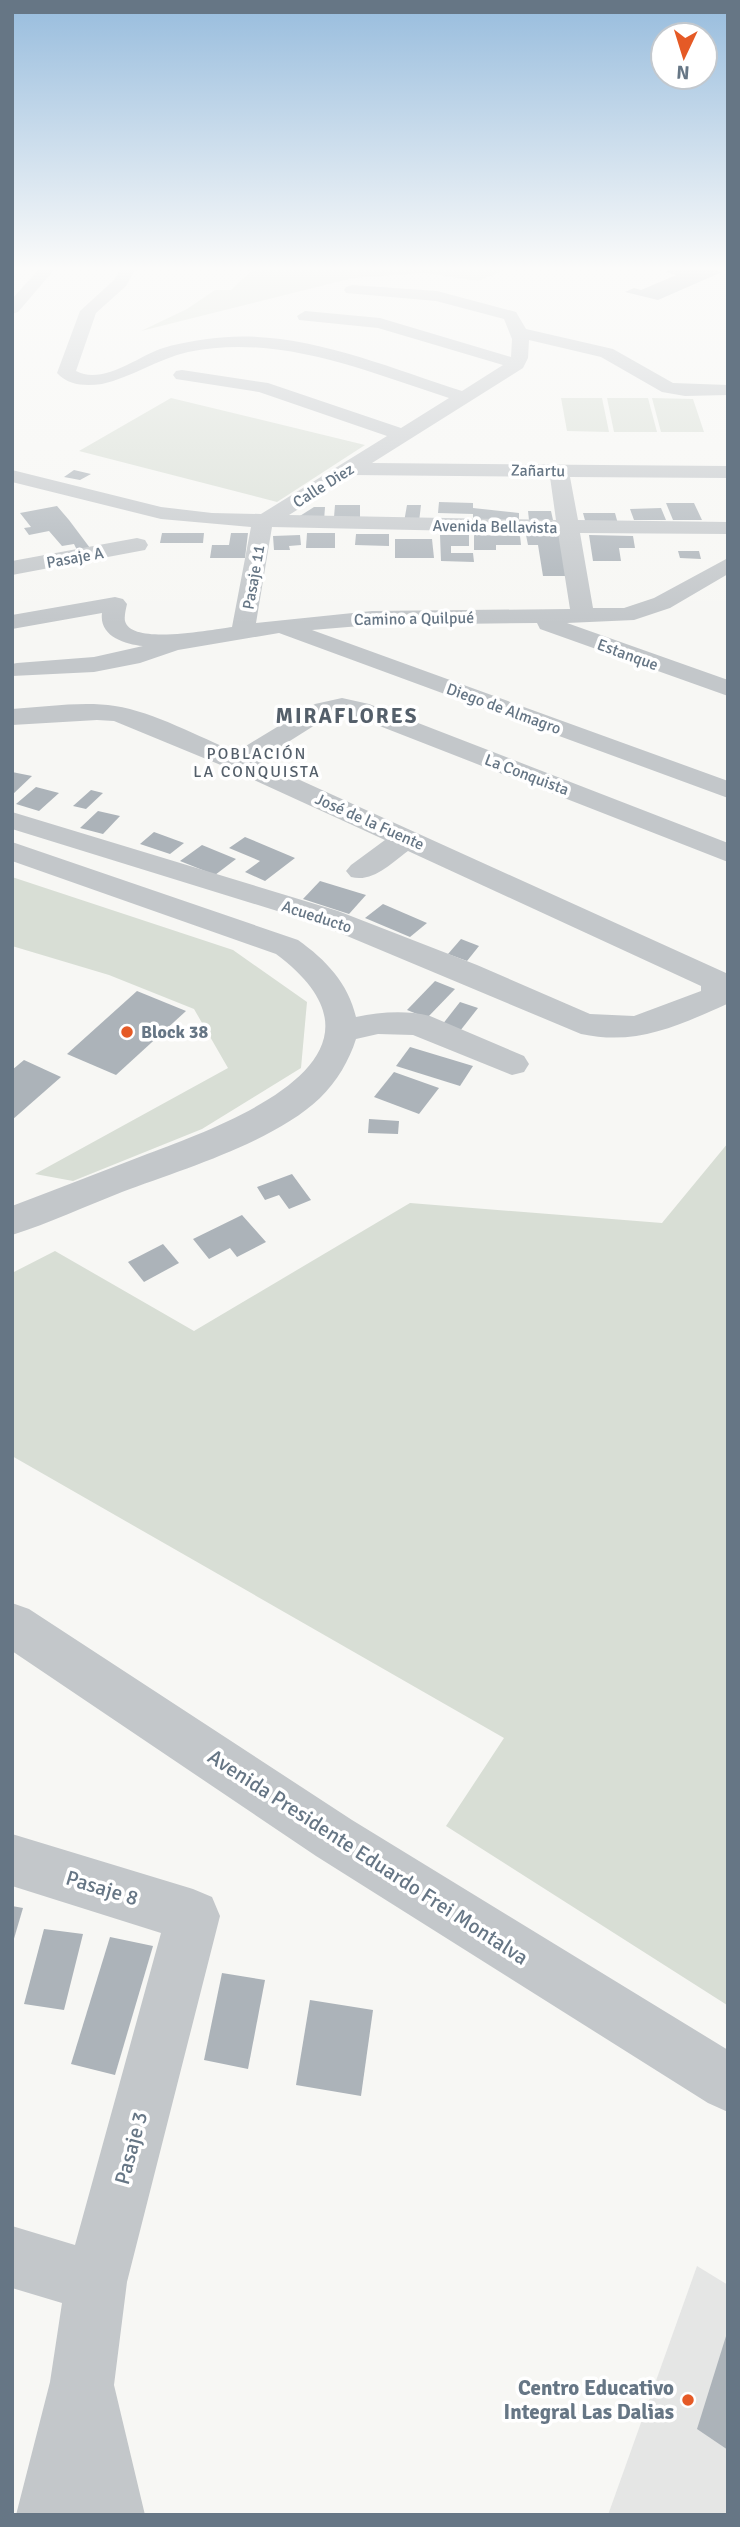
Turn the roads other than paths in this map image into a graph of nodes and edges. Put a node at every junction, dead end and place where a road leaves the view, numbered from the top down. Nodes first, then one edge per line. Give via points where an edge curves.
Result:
1 (265, 388) edge
2 (433, 388) edge
3 (478, 388) edge
4 (672, 388) edge
5 (728, 390) edge
6 (463, 397) junction
7 (402, 435) junction
8 (349, 469) junction
9 (559, 471) junction
10 (728, 472) edge
11 (12, 476) edge
12 (161, 513) junction
13 (262, 523) junction
14 (569, 527) junction
15 (728, 528) edge
16 (137, 545) junction
17 (728, 565) edge
18 (12, 568) edge
19 (717, 581) edge
20 (115, 604) junction
21 (583, 616) junction
22 (530, 617) junction
23 (12, 622) edge
24 (280, 626) junction
25 (243, 631) junction
26 (174, 643) junction
27 (17, 670) dead end
28 (728, 689) edge
29 (12, 717) edge
30 (238, 762) junction
31 (721, 774) edge
32 (12, 820) edge
33 (407, 838) junction
34 (12, 851) edge
35 (728, 853) edge
36 (361, 871) dead end
37 (715, 980) joint
38 (340, 1032) junction
39 (512, 1064) dead end
40 (12, 1221) edge
41 (12, 1624) edge
42 (12, 1860) edge
43 (193, 1916) joint
44 (728, 2083) edge
45 (12, 2257) edge
46 (96, 2282) junction
47 (82, 2382) junction
48 (50, 2515) edge
49 (111, 2515) edge

1 - 7 street
2 - 6 street
3 - 6 street, Calle Diez
4 - 5 street
6 - 7 street, Calle Diez
7 - 8 street, Calle Diez
8 - 9 street, Zañartu
8 - 13 street, Calle Diez
9 - 10 street, Zañartu
9 - 14 street
11 - 12 street
12 - 13 street
12 - 16 street via 146,525
13 - 14 street, Avenida Bellavista
13 - 25 street, Pasaje 11
14 - 15 street, Avenida Bellavista
14 - 21 street
16 - 18 street, Pasaje A
16 - 20 street
17 - 19 street, Camino a Quilpué
19 - 21 street, Camino a Quilpué via 636,613
20 - 23 street
20 - 26 street, Camino a Quilpué via 113,620 123,634
21 - 22 street, Camino a Quilpué
22 - 24 street, Camino a Quilpué via 372,618
22 - 28 street, Estanque
24 - 25 street, Camino a Quilpué
24 - 31 street, Diego de Almagro
25 - 26 street, Camino a Quilpué
26 - 27 street via 138,658 85,667
29 - 30 street, José de la Fuente via 117,714
30 - 33 street, José de la Fuente
30 - 35 street, La Conquista via 324,709 360,709
32 - 37 street, Acueducto via 327,918 467,972 580,1023 614,1030 643,1026 716,998
33 - 36 street
33 - 37 street, José de la Fuente
34 - 38 street via 287,947 313,965 332,987
38 - 39 street via 378,1023 418,1024
38 - 40 street via 322,1076 270,1115 195,1150
41 - 44 street, Avenida Presidente Eduardo Frei Montalva via 334,1838
42 - 43 street, Pasaje 8
43 - 46 street, Pasaje 3
45 - 46 street
46 - 47 street, Pasaje 3
47 - 48 street, Pasaje 3
47 - 49 street, Pasaje 3

